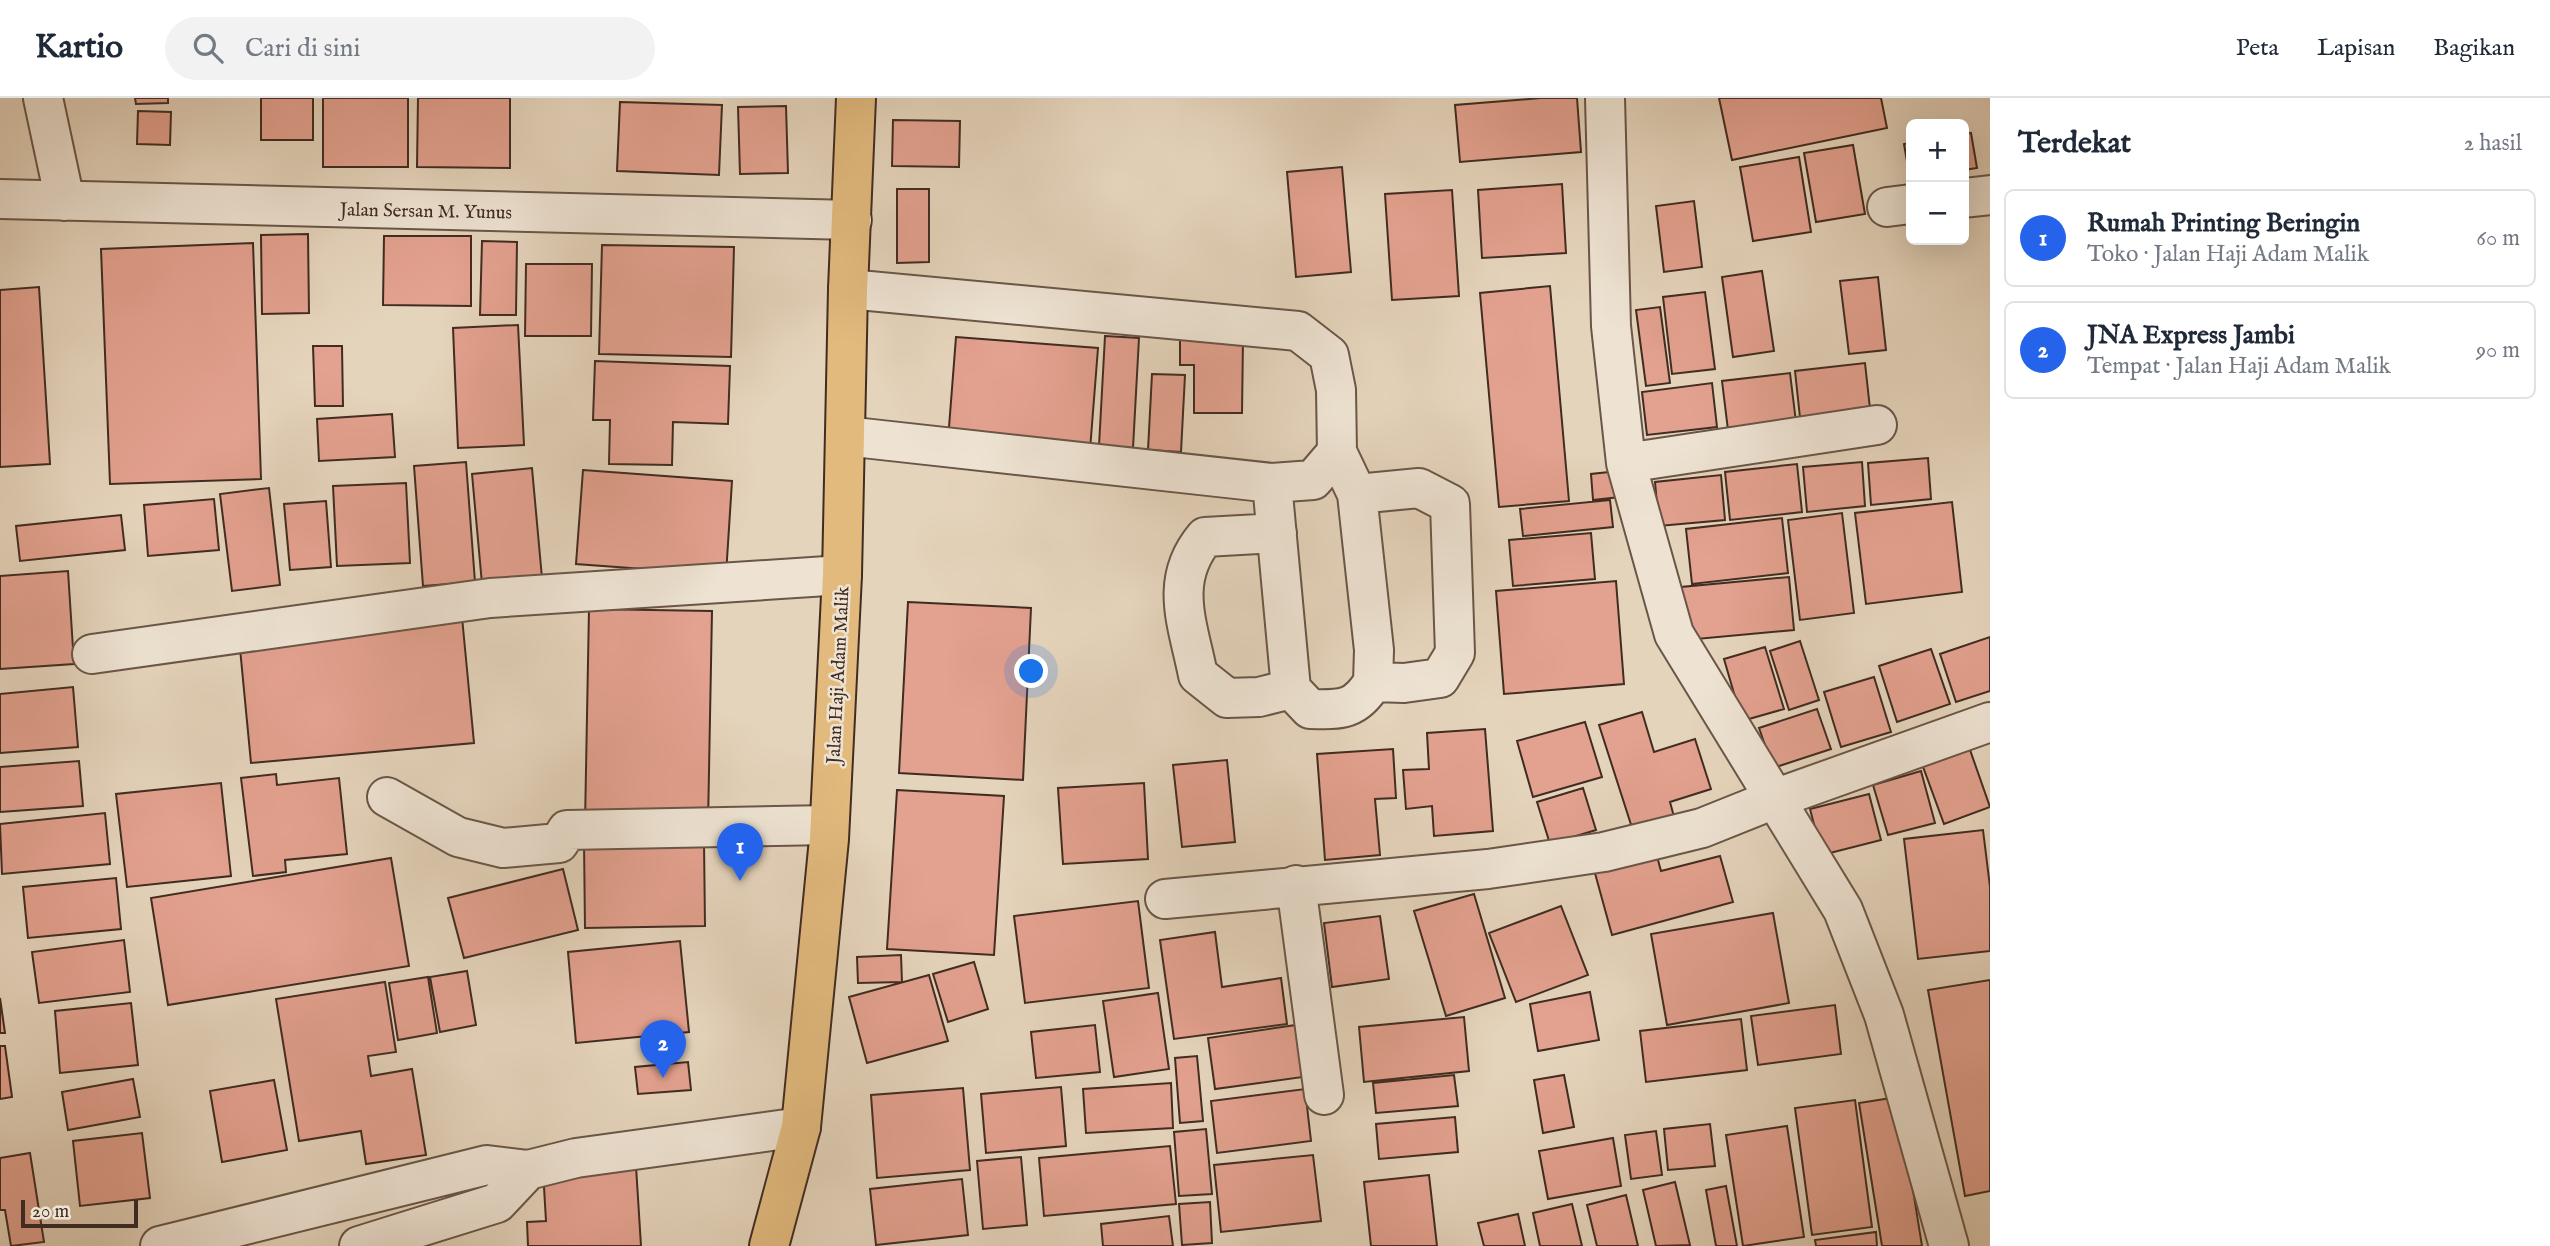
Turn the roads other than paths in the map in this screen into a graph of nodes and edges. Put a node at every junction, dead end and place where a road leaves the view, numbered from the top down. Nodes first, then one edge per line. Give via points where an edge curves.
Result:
1 (43, 98) edge
2 (856, 98) edge
3 (1605, 98) edge
4 (1990, 195) edge
5 (1969, 197) edge
6 (0, 199) edge
7 (65, 201) junction
8 (852, 220) junction
9 (848, 289) junction
10 (1877, 425) dead end
11 (845, 436) junction
12 (1337, 452) junction
13 (1626, 463) junction
14 (1272, 483) junction
15 (1357, 494) junction
16 (1277, 533) junction
17 (842, 575) junction
18 (92, 654) dead end
19 (1373, 682) junction
20 (1291, 689) junction
21 (1990, 722) edge
22 (387, 797) dead end
23 (1776, 798) junction
24 (829, 825) junction
25 (1296, 885) junction
26 (1165, 899) dead end
27 (1324, 1095) dead end
28 (801, 1127) junction
29 (528, 1170) junction
30 (160, 1246) edge
31 (359, 1246) edge
32 (769, 1246) edge
33 (1949, 1246) edge

1 - 7 street
2 - 8 main road, Jalan Haji Adam Malik
3 - 13 street via 1611,326
4 - 5 street
6 - 7 street, Jalan Sersan M. Yunus
7 - 8 street, Jalan Sersan M. Yunus
8 - 9 main road, Jalan Haji Adam Malik
9 - 11 main road, Jalan Haji Adam Malik
9 - 12 street via 1298,331 1329,355 1336,390
10 - 13 street
11 - 14 street
11 - 17 main road, Jalan Haji Adam Malik
12 - 14 street via 1313,480
12 - 15 street
13 - 23 street via 1674,634
14 - 16 street
15 - 19 street via 1374,650
15 - 19 street via 1419,488 1450,504 1455,653 1440,678
16 - 20 street
16 - 20 street via 1205,537 1189,556 1182,591 1198,675 1227,698
17 - 18 street via 490,598
17 - 24 main road, Jalan Haji Adam Malik
19 - 20 street via 1362,699 1339,710 1310,709
21 - 23 street
22 - 24 street via 458,837 503,848 559,843 568,830
23 - 25 street via 1702,828 1604,852 1488,869
23 - 33 street via 1848,921 1884,1015
24 - 28 main road, Jalan Haji Adam Malik
25 - 26 street
25 - 27 street
28 - 29 street via 576,1158
28 - 32 main road, Jalan Haji Adam Malik
29 - 30 street via 487,1165
29 - 31 street via 497,1203

